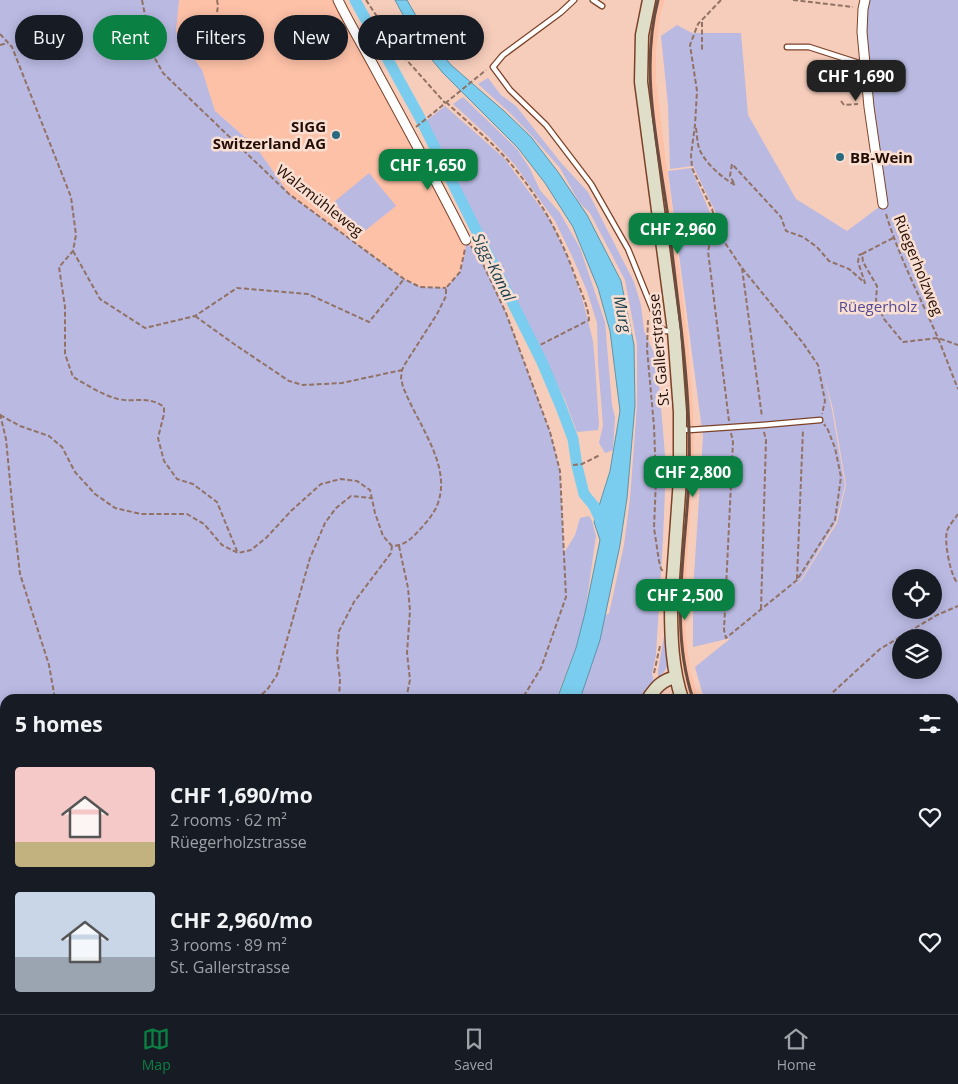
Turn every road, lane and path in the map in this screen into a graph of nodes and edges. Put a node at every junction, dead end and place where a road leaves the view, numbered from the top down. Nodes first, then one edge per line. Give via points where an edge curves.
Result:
1 (142, 0) edge
2 (217, 0) edge
3 (338, 0) edge
4 (366, 0) edge
5 (574, 0) edge
6 (593, 0) edge
7 (649, 0) edge
8 (721, 0) edge
9 (793, 0) edge
10 (864, 4) edge
11 (602, 6) dead end
12 (217, 12) dead end
13 (702, 20) junction
14 (0, 34) edge
15 (9, 43) junction
16 (0, 45) edge
17 (787, 47) dead end
18 (702, 52) dead end
19 (866, 66) junction
20 (486, 70) dead end
21 (841, 101) dead end
22 (446, 103) junction
23 (868, 103) junction
24 (417, 126) dead end
25 (695, 126) junction
26 (883, 204) joint
27 (893, 238) junction
28 (466, 240) junction
29 (73, 251) junction
30 (862, 254) junction
31 (742, 268) junction
32 (404, 278) junction
33 (446, 288) junction
34 (650, 303) junction
35 (195, 316) junction
36 (674, 331) junction
37 (938, 338) junction
38 (540, 345) dead end
39 (958, 346) edge
40 (402, 370) junction
41 (958, 389) edge
42 (0, 416) edge
43 (820, 420) junction
44 (804, 422) junction
45 (763, 426) junction
46 (680, 429) junction
47 (600, 455) dead end
48 (573, 465) dead end
49 (371, 498) junction
50 (958, 514) edge
51 (392, 546) junction
52 (399, 546) junction
53 (238, 553) junction
54 (674, 573) junction
55 (796, 580) junction
56 (958, 582) edge
57 (958, 606) edge
58 (761, 609) junction
59 (724, 630) dead end
60 (660, 642) dead end
61 (676, 677) junction
62 (657, 685) junction
63 (54, 694) edge
64 (262, 694) edge
65 (339, 694) edge
66 (407, 694) edge
67 (525, 694) edge
68 (651, 694) edge
69 (679, 694) edge
70 (831, 694) edge

1 - 32 path, Walzmühleweg via 153,55 163,73 289,194
2 - 12 path
3 - 28 street
4 - 22 path via 404,57
5 - 34 lane via 503,55 493,67 510,90 546,125 591,184 628,249
6 - 11 lane
7 - 36 main road, St. Gallerstrasse via 642,35 641,82
8 - 13 path
9 - 10 path
10 - 19 street via 862,32
13 - 18 path
13 - 25 path via 690,45 697,91
14 - 15 path
15 - 16 path
15 - 29 path via 72,197 76,235
17 - 19 lane via 809,47
19 - 23 street
20 - 22 path
21 - 23 path via 844,105
22 - 24 path
22 - 38 path via 513,167 549,217 570,260 589,320
23 - 26 street
25 - 30 path via 699,149 722,178 735,185 730,176 732,164 781,217 786,231 817,246 829,261 849,269 865,283 858,262
25 - 31 path via 692,168 712,209 719,234
26 - 27 path, Rüegerholzweg
27 - 30 path
27 - 37 path, Rüegerholzweg
28 - 33 path via 460,272
28 - 67 path via 483,264 506,313 550,432 560,471 566,598 541,668
29 - 35 path via 100,299 145,328
29 - 53 path via 59,267 65,307 65,354 72,376 119,399 156,401 164,406 158,438 164,461 177,479 193,484 217,502
30 - 37 path via 877,286 876,300 884,319 903,342
31 - 43 path via 818,365 825,400
31 - 45 path
32 - 33 path, Walzmühleweg via 420,287
32 - 35 path via 369,322 308,294 237,288
33 - 40 path via 446,296 437,314
34 - 36 lane via 660,328
34 - 54 path via 647,349 654,426 654,528 661,569
35 - 40 path via 289,381 303,385 342,383
36 - 46 main road, St. Gallerstrasse
37 - 39 path
37 - 41 path, Rüegerholzweg
40 - 52 path via 403,387 435,452 441,488 431,516 420,530
42 - 53 path via 49,436 62,447 82,480 114,508 141,514 187,514 204,524 222,546
42 - 63 path via 6,438 20,574 49,665
43 - 44 lane
43 - 55 path via 835,448 840,477 835,520
44 - 45 lane
44 - 55 path
45 - 46 lane
45 - 58 path via 766,440
46 - 54 main road, St. Gallerstrasse
47 - 48 path
49 - 51 path via 382,536
49 - 53 path via 370,490 357,481 340,479 321,484 267,537 251,550
49 - 64 path via 351,496 325,522 310,558 277,674
50 - 56 path via 947,531 946,546 952,575
51 - 52 path
51 - 65 path via 391,553 354,602 339,631
52 - 66 path via 410,611
54 - 61 main road, St. Gallerstrasse via 671,622
55 - 58 path
57 - 70 path via 880,649
58 - 59 path via 726,638
60 - 62 path via 654,674
61 - 62 main road
61 - 69 main road, St. Gallerstrasse
62 - 68 main road

